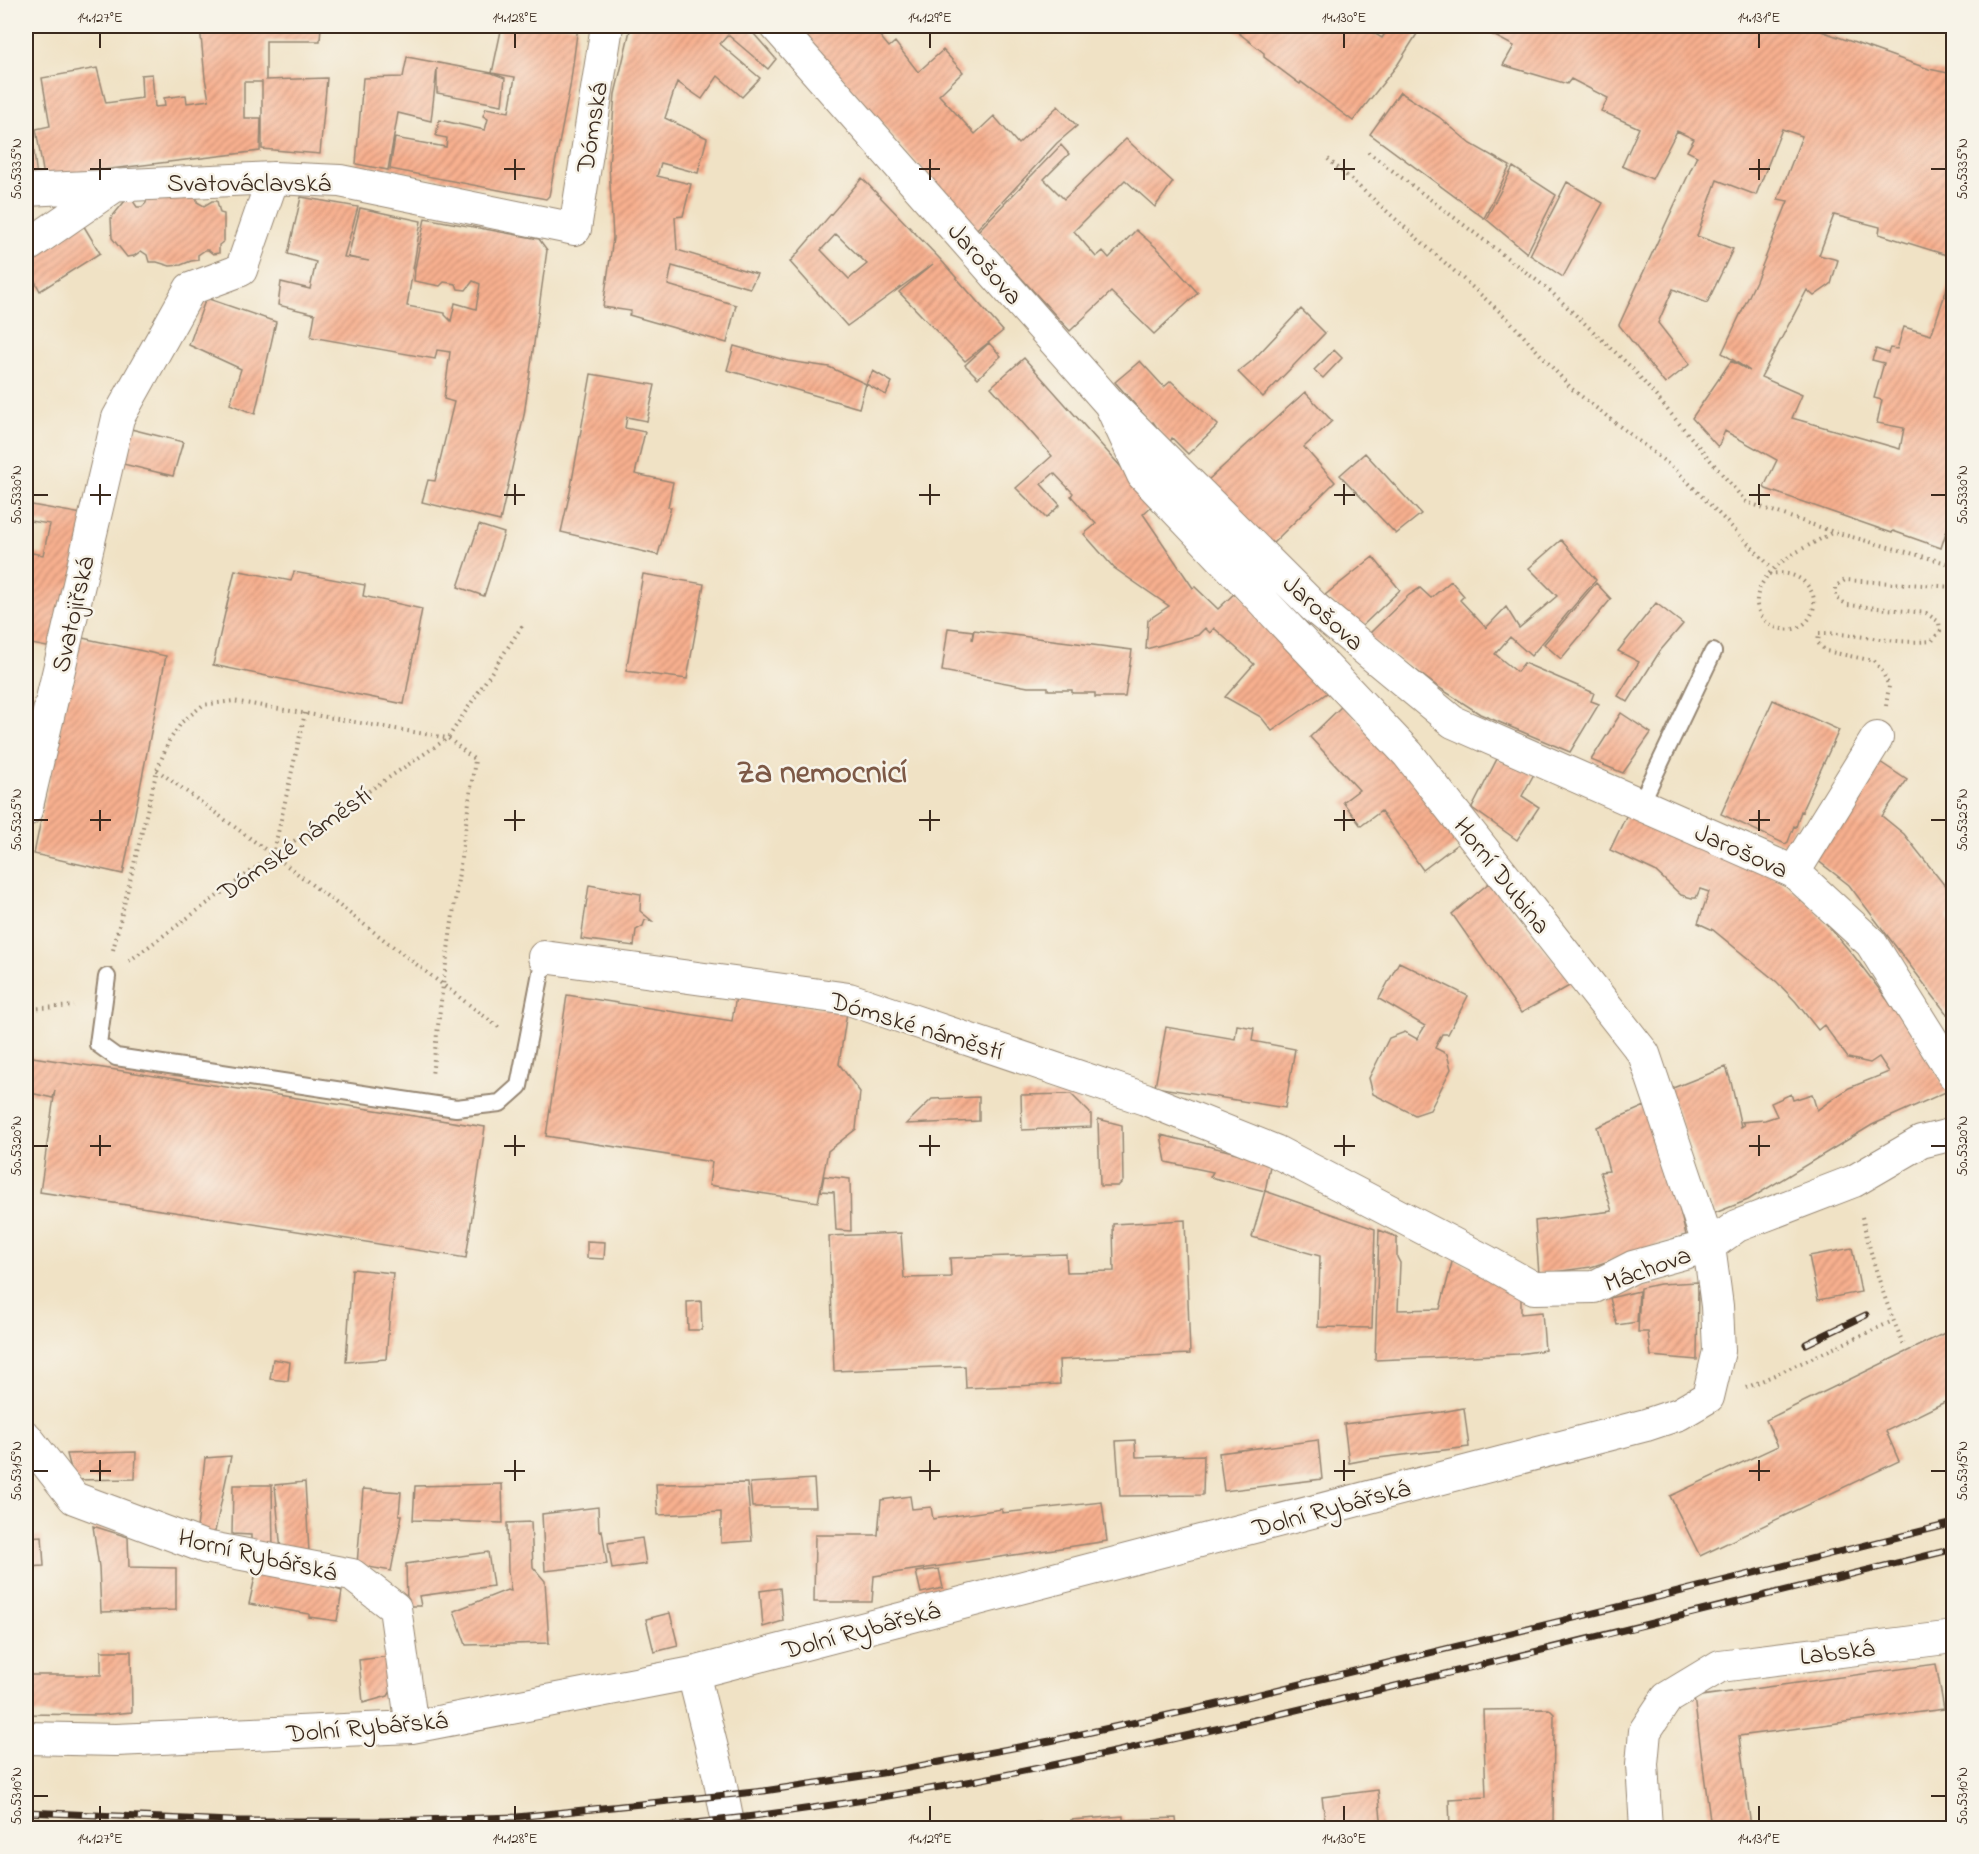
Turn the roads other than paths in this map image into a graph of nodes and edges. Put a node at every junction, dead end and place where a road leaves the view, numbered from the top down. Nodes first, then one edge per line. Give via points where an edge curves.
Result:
1 (607, 26) edge
2 (776, 26) edge
3 (273, 178) junction
4 (116, 184) junction
5 (26, 190) edge
6 (575, 229) joint
7 (26, 247) edge
8 (1110, 404) junction
9 (1713, 652) dead end
10 (1877, 738) road end
11 (1640, 805) junction
12 (26, 810) edge
13 (1794, 872) junction
14 (544, 957) joint
15 (107, 977) road end
16 (1953, 1075) edge
17 (1953, 1134) edge
18 (1275, 1151) joint
19 (1710, 1246) junction
20 (1679, 1414) joint
21 (26, 1437) edge
22 (1953, 1637) edge
23 (693, 1673) junction
24 (412, 1727) junction
25 (26, 1738) edge
26 (729, 1828) edge
27 (1646, 1828) edge

1 - 6 street, Dómská
2 - 8 street, Jarošova
3 - 4 street, Svatováclavská
3 - 6 street, Svatováclavská via 340,181
3 - 12 street, Svatojiřská via 241,270 190,289 118,418
4 - 5 street, Svatováclavská
4 - 7 street
8 - 11 street, Jarošova via 1315,608 1453,722
8 - 19 street, Horní Dubina via 1143,475 1408,754 1644,1054
9 - 11 lane
10 - 13 street
11 - 13 street, Jarošova
13 - 16 street, Jarošova via 1871,943
14 - 15 lane via 519,1086 500,1103 456,1108 116,1057 98,1044
14 - 18 street, Dómské náměstí via 849,999 1144,1099
17 - 19 street, Máchova via 1921,1142 1854,1181 1737,1226
18 - 19 street, Máchova via 1534,1288 1594,1287 1633,1267
19 - 20 street, Horní Dubina via 1719,1351 1708,1397
20 - 23 street, Dolní Rybářská
21 - 24 street, Horní Rybářská via 74,1498 205,1547 352,1575 395,1608
22 - 27 street, Labská via 1720,1666 1667,1698 1645,1731 1642,1764
23 - 24 street, Dolní Rybářská
23 - 26 street
24 - 25 street, Dolní Rybářská via 116,1740

